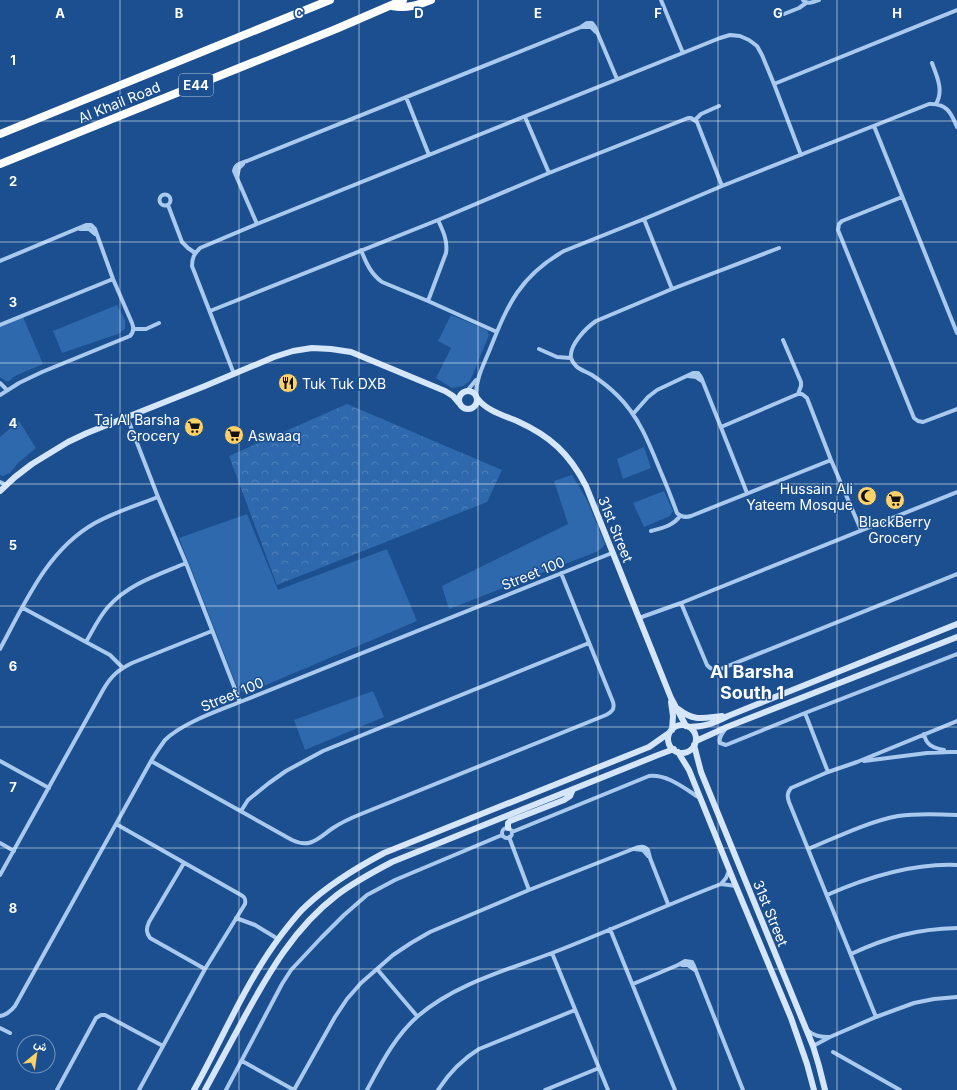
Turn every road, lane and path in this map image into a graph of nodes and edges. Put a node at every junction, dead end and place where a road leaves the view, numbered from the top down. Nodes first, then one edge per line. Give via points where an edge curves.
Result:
1 (314, 0) edge
2 (330, 0) edge
3 (403, 0) edge
4 (432, 0) edge
5 (663, 0) edge
6 (819, 0) edge
7 (805, 1) edge
8 (391, 5) junction
9 (957, 10) edge
10 (304, 11) junction
11 (784, 14) dead end
12 (683, 53) junction
13 (932, 63) dead end
14 (617, 79) junction
15 (774, 84) junction
16 (406, 97) junction
17 (936, 104) junction
18 (719, 106) dead end
19 (525, 117) junction
20 (695, 120) junction
21 (874, 126) junction
22 (957, 127) edge
23 (0, 134) edge
24 (429, 155) junction
25 (801, 155) junction
26 (0, 164) edge
27 (549, 174) junction
28 (722, 186) junction
29 (902, 197) junction
30 (168, 205) dead end
31 (644, 219) junction
32 (438, 220) junction
33 (256, 224) junction
34 (778, 248) dead end
35 (361, 250) junction
36 (195, 253) junction
37 (0, 261) edge
38 (113, 279) junction
39 (672, 289) junction
40 (428, 301) junction
41 (210, 311) junction
42 (159, 323) dead end
43 (0, 325) edge
44 (134, 329) junction
45 (497, 332) junction
46 (957, 333) edge
47 (783, 340) dead end
48 (539, 349) dead end
49 (571, 358) junction
50 (234, 374) junction
51 (478, 378) junction
52 (0, 383) edge
53 (7, 390) junction
54 (444, 391) junction
55 (466, 392) junction
56 (798, 394) junction
57 (0, 395) edge
58 (476, 396) junction
59 (459, 403) junction
60 (472, 409) junction
61 (957, 409) edge
62 (489, 410) junction
63 (633, 414) junction
64 (127, 417) junction
65 (721, 427) junction
66 (831, 460) junction
67 (0, 482) edge
68 (7, 485) junction
69 (0, 491) edge
70 (957, 492) edge
71 (747, 493) junction
72 (158, 497) junction
73 (680, 516) junction
74 (861, 530) junction
75 (651, 531) dead end
76 (612, 553) junction
77 (186, 563) junction
78 (561, 573) junction
79 (957, 574) edge
80 (681, 603) junction
81 (23, 608) junction
82 (639, 618) junction
83 (957, 624) edge
84 (212, 631) junction
85 (936, 632) junction
86 (957, 637) edge
87 (86, 642) junction
88 (589, 644) junction
89 (0, 649) edge
90 (957, 654) edge
91 (906, 657) junction
92 (122, 667) junction
93 (671, 698) junction
94 (240, 702) junction
95 (677, 709) junction
96 (805, 713) junction
97 (728, 716) junction
98 (957, 721) edge
99 (687, 726) junction
100 (727, 727) junction
101 (671, 731) junction
102 (924, 734) junction
103 (695, 743) junction
104 (676, 751) junction
105 (950, 752) junction
106 (957, 752) edge
107 (0, 760) edge
108 (151, 761) junction
109 (857, 762) junction
110 (828, 772) junction
111 (48, 788) junction
112 (573, 789) junction
113 (700, 798) junction
114 (241, 811) junction
115 (957, 815) edge
116 (116, 824) junction
117 (510, 830) junction
118 (502, 835) junction
119 (509, 837) junction
120 (0, 843) edge
121 (808, 849) junction
122 (14, 850) junction
123 (184, 863) junction
124 (957, 865) edge
125 (730, 871) junction
126 (0, 875) edge
127 (721, 884) junction
128 (736, 886) junction
129 (529, 890) junction
130 (827, 895) junction
131 (668, 904) junction
132 (236, 918) junction
133 (957, 928) edge
134 (610, 929) junction
135 (278, 939) junction
136 (552, 953) junction
137 (851, 954) junction
138 (377, 969) junction
139 (206, 970) junction
140 (633, 984) junction
141 (957, 997) edge
142 (575, 1010) junction
143 (0, 1016) edge
144 (418, 1016) junction
145 (876, 1017) junction
146 (791, 1018) junction
147 (804, 1026) junction
148 (0, 1028) edge
149 (10, 1032) dead end
150 (830, 1037) junction
151 (163, 1046) junction
152 (812, 1046) junction
153 (833, 1052) dead end
154 (242, 1061) junction
155 (599, 1068) junction
156 (57, 1090) edge
157 (139, 1090) edge
158 (194, 1090) edge
159 (205, 1090) edge
160 (226, 1090) edge
161 (294, 1090) edge
162 (366, 1090) edge
163 (438, 1090) edge
164 (545, 1090) edge
165 (608, 1090) edge
166 (675, 1090) edge
167 (743, 1090) edge
168 (814, 1090) edge
169 (825, 1090) edge
170 (900, 1090) edge

1 - 10 highway
2 - 10 highway, Al Khail Road / E44
3 - 8 highway, Al Khail Road / E44
4 - 8 highway via 410,7
5 - 12 street
6 - 7 street via 809,3
7 - 11 street via 798,8
8 - 26 highway, Al Khail Road / E44
9 - 15 street
10 - 23 highway, Al Khail Road / E44
12 - 14 street
12 - 15 street via 730,35 740,36 757,46
13 - 17 street via 940,86
14 - 16 street via 595,27 592,23 587,23
14 - 19 street
15 - 25 street
16 - 24 street
16 - 33 street via 238,164 234,171
17 - 21 street via 923,106
17 - 22 street via 949,111
18 - 20 street via 701,114
19 - 24 street
19 - 27 street
20 - 27 street via 688,118
20 - 28 street
21 - 25 street
21 - 29 street
24 - 33 street
25 - 28 street
27 - 32 street
28 - 31 street
29 - 46 street
29 - 61 street via 842,221 838,230 914,418 923,422
30 - 36 street via 182,242
31 - 39 street
31 - 45 street via 564,251 541,266 514,297
32 - 35 street
32 - 40 street via 447,246
33 - 36 street via 200,248
34 - 39 street
35 - 40 street via 376,278
35 - 41 street
36 - 41 street via 192,266
37 - 38 street via 91,225 95,229
38 - 43 street
38 - 44 street
39 - 49 street via 596,321 582,334 571,352
40 - 45 street
41 - 50 street
42 - 44 street via 146,329
44 - 53 street via 130,336 42,372
45 - 51 street
47 - 56 street via 801,382
48 - 49 street via 557,357
49 - 63 street via 576,366 618,396
50 - 54 main road via 293,351 331,348 361,355
50 - 64 main road
51 - 55 street
51 - 58 street
52 - 53 street
53 - 57 street
54 - 55 main road
54 - 59 main road
55 - 58 main road
55 - 59 main road via 460,397
56 - 65 street
56 - 66 street via 807,398
58 - 60 main road via 477,404
58 - 62 main road
59 - 60 main road via 462,408
60 - 62 main road
62 - 76 main road, 31st Street via 547,438 570,459 586,486
63 - 65 street via 656,390 693,373 700,375
63 - 73 street via 648,440
64 - 68 main road via 68,442 32,464
64 - 72 street
65 - 71 street
66 - 71 street
66 - 74 street
67 - 68 street
68 - 69 main road
70 - 74 street
71 - 73 street via 686,518
72 - 77 street
72 - 81 street via 109,516 76,537 46,569
73 - 75 street via 670,525
74 - 80 street
76 - 78 street, Street 100
76 - 82 main road, 31st Street
77 - 84 street
77 - 87 street via 126,590 107,608
78 - 88 street
78 - 94 street, Street 100
79 - 80 street via 718,670 707,665
80 - 82 street
81 - 87 street
81 - 89 street
82 - 93 main road, 31st Street
83 - 85 main road
84 - 92 street
84 - 94 street
85 - 91 main road via 937,641 911,652
85 - 97 main road
86 - 91 main road
87 - 92 street via 110,656
88 - 114 street via 317,754 269,783 248,800
88 - 114 street via 614,706 612,712 606,715 347,820 310,843 297,842
90 - 96 street
91 - 100 main road
92 - 111 street via 105,686
93 - 95 main road, 31st Street
93 - 101 main road, 31st Street
94 - 108 street, Street 100 via 173,733
95 - 97 main road via 691,718 698,719
95 - 99 main road, 31st Street
96 - 100 street via 726,745 719,740
96 - 110 street
97 - 99 main road via 711,724
98 - 102 street
99 - 101 main road via 680,726
99 - 103 main road via 695,733
100 - 103 main road
101 - 104 main road via 670,745
101 - 135 main road via 649,747 384,853 325,889
102 - 105 street via 932,747
102 - 109 street
103 - 104 main road via 687,751
103 - 147 main road, 31st Street via 701,772
104 - 112 main road via 658,755
104 - 113 main road, 31st Street via 690,770
105 - 106 street
105 - 109 street
107 - 111 street
108 - 114 street
108 - 116 street, Street 100
109 - 110 street
110 - 121 street via 791,788 788,792 787,797
111 - 122 street
112 - 117 main road via 570,796 564,800 510,821
112 - 159 main road via 392,862 336,896 301,929 276,961
113 - 117 street via 671,780 656,775 649,776
113 - 125 main road, 31st Street
115 - 121 street via 898,816
116 - 123 street
116 - 143 street, Street 100 via 19,1000 10,1012
117 - 118 street via 506,827
117 - 119 street
118 - 119 street via 505,838
118 - 154 street via 401,877 367,895 291,970 274,996
119 - 129 street
120 - 122 street
121 - 130 street
122 - 126 street
123 - 132 street via 244,897 246,904
123 - 139 street via 149,922 147,933 150,938
124 - 130 street via 914,867 881,874
125 - 127 street
125 - 128 main road, 31st Street
127 - 128 street
127 - 131 street
128 - 146 main road, 31st Street
129 - 131 street via 638,846 644,846 648,850
129 - 138 street via 430,932 393,955
130 - 137 street
131 - 134 street
132 - 135 street via 255,925
132 - 139 street
133 - 137 street via 940,928 896,936
134 - 136 street
134 - 140 street
135 - 158 main road via 253,977
136 - 142 street
136 - 144 street via 459,990 433,1004
137 - 145 street
138 - 144 street
138 - 161 street via 347,999
139 - 151 street
140 - 166 street
140 - 167 street via 685,961 693,964
141 - 145 street via 914,1003
142 - 155 street
142 - 163 street via 478,1049 454,1068
144 - 162 street via 393,1044
145 - 150 street
146 - 152 main road via 805,1045
146 - 168 main road, 31st Street
147 - 150 street via 816,1036
147 - 152 main road, 31st Street
148 - 149 street
150 - 152 street
151 - 156 street via 106,1015 101,1015 96,1018
151 - 157 street
152 - 169 main road, 31st Street
153 - 170 street
154 - 160 street
154 - 161 street
155 - 164 street
155 - 165 street

